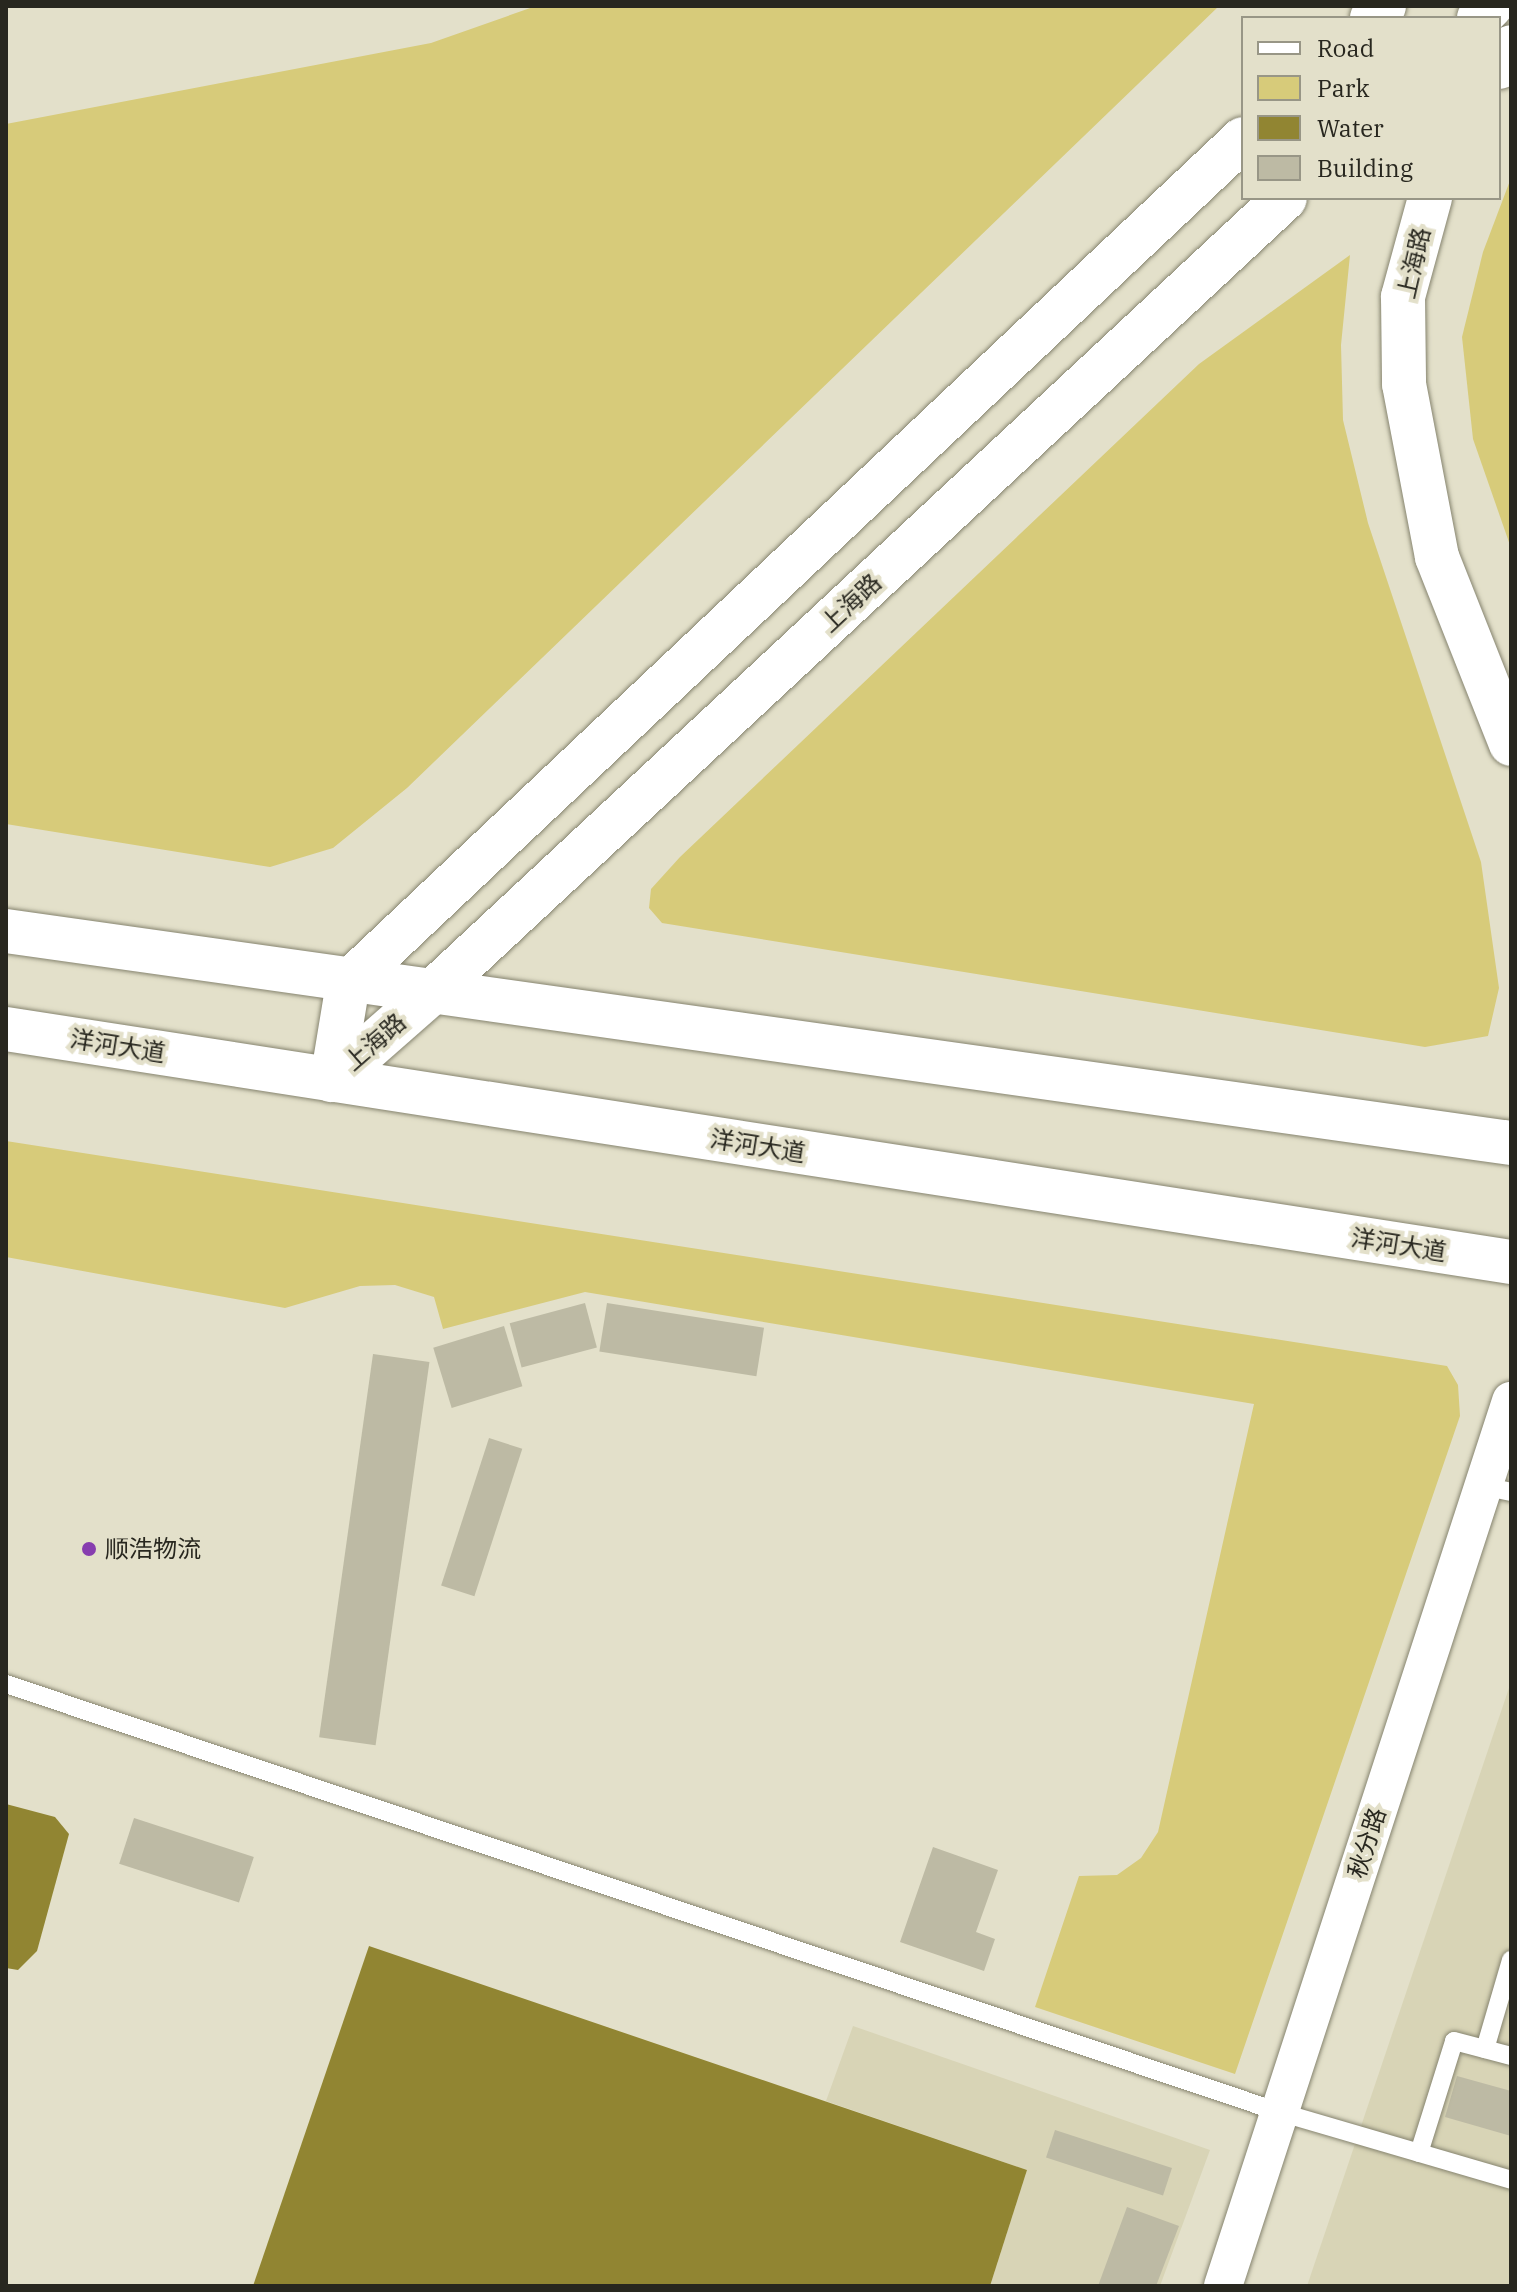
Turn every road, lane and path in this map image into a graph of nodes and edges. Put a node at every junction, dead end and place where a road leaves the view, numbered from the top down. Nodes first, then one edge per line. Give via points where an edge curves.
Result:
1 (1241, 141) edge
2 (1283, 200) edge
3 (1429, 200) edge
4 (1511, 744) edge
5 (6, 931) edge
6 (348, 983) junction
7 (430, 994) junction
8 (6, 1029) edge
9 (332, 1080) junction
10 (1511, 1143) edge
11 (1511, 1262) edge
12 (1511, 1401) edge
13 (1497, 1489) edge
14 (6, 1684) edge
15 (1511, 1960) edge
16 (1485, 2049) junction
17 (1511, 2056) edge
18 (1279, 2112) junction
19 (1419, 2153) junction
20 (1511, 2180) edge
21 (1223, 2286) edge

1 - 6 main road
2 - 7 main road, 上海路
3 - 4 main road, 上海路 via 1403,297 1404,384 1437,557
5 - 6 main road
6 - 7 main road
6 - 9 main road, 上海路
7 - 9 main road, 上海路
7 - 10 main road
8 - 9 main road, 洋河大道
9 - 11 main road, 洋河大道
12 - 13 street, 秋分路
13 - 18 street, 秋分路
14 - 18 lane
15 - 16 lane
16 - 17 lane
16 - 19 lane via 1454,2041
18 - 19 lane
18 - 21 street, 秋分路
19 - 20 lane

